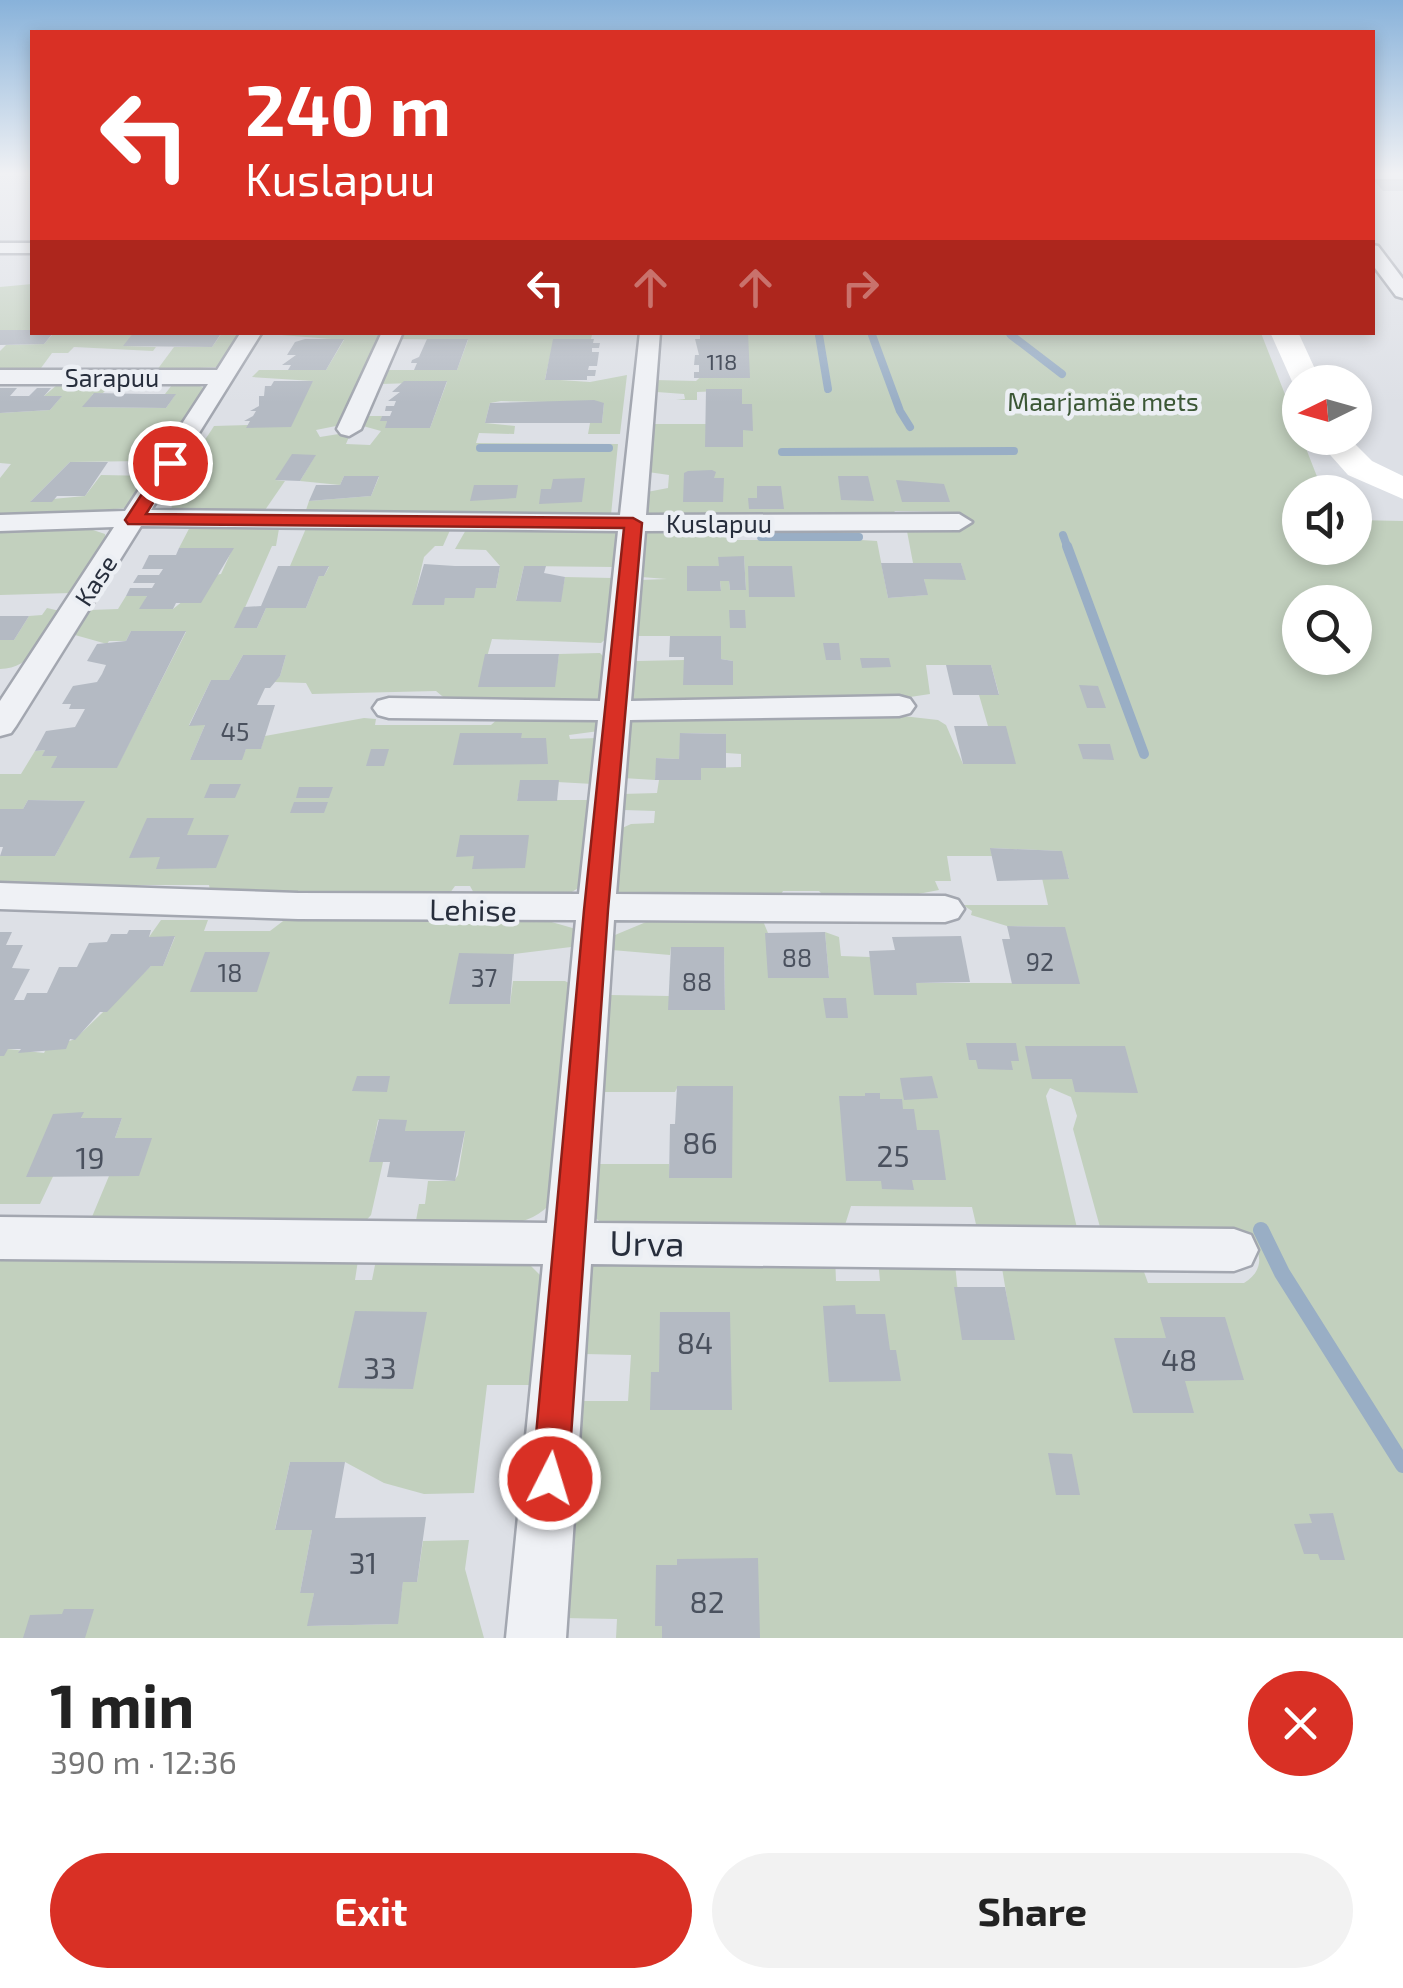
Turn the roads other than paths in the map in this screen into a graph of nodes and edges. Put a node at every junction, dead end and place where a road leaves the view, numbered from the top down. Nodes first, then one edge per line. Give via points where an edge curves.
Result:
1 (1375, 254) edge
2 (1403, 292) edge
3 (1375, 293) edge
4 (250, 335) edge
5 (392, 335) edge
6 (650, 335) edge
7 (1285, 335) edge
8 (1299, 365) edge
9 (0, 376) edge
10 (224, 377) junction
11 (349, 429) dead end
12 (1347, 455) edge
13 (1403, 489) edge
14 (134, 520) junction
15 (958, 522) dead end
16 (0, 523) edge
17 (633, 523) junction
18 (899, 706) dead end
19 (389, 708) dead end
20 (616, 711) junction
21 (0, 726) edge
22 (0, 896) edge
23 (596, 910) junction
24 (946, 910) dead end
25 (0, 1238) edge
26 (571, 1241) junction
27 (1234, 1250) dead end
28 (536, 1638) edge

1 - 2 street
2 - 3 street
4 - 10 street, Kase
5 - 11 street
6 - 17 street
7 - 8 main road
9 - 10 street, Sarapuu
10 - 14 street, Kase
12 - 13 main road
14 - 16 street, Kuslapuu
14 - 17 street, Kuslapuu
14 - 21 street, Kase
15 - 17 street, Kuslapuu
17 - 20 street
18 - 20 street
19 - 20 street
20 - 23 street
22 - 23 street, Lehise
23 - 24 street, Lehise
23 - 26 street
25 - 26 street, Urva
26 - 27 street, Urva
26 - 28 street

